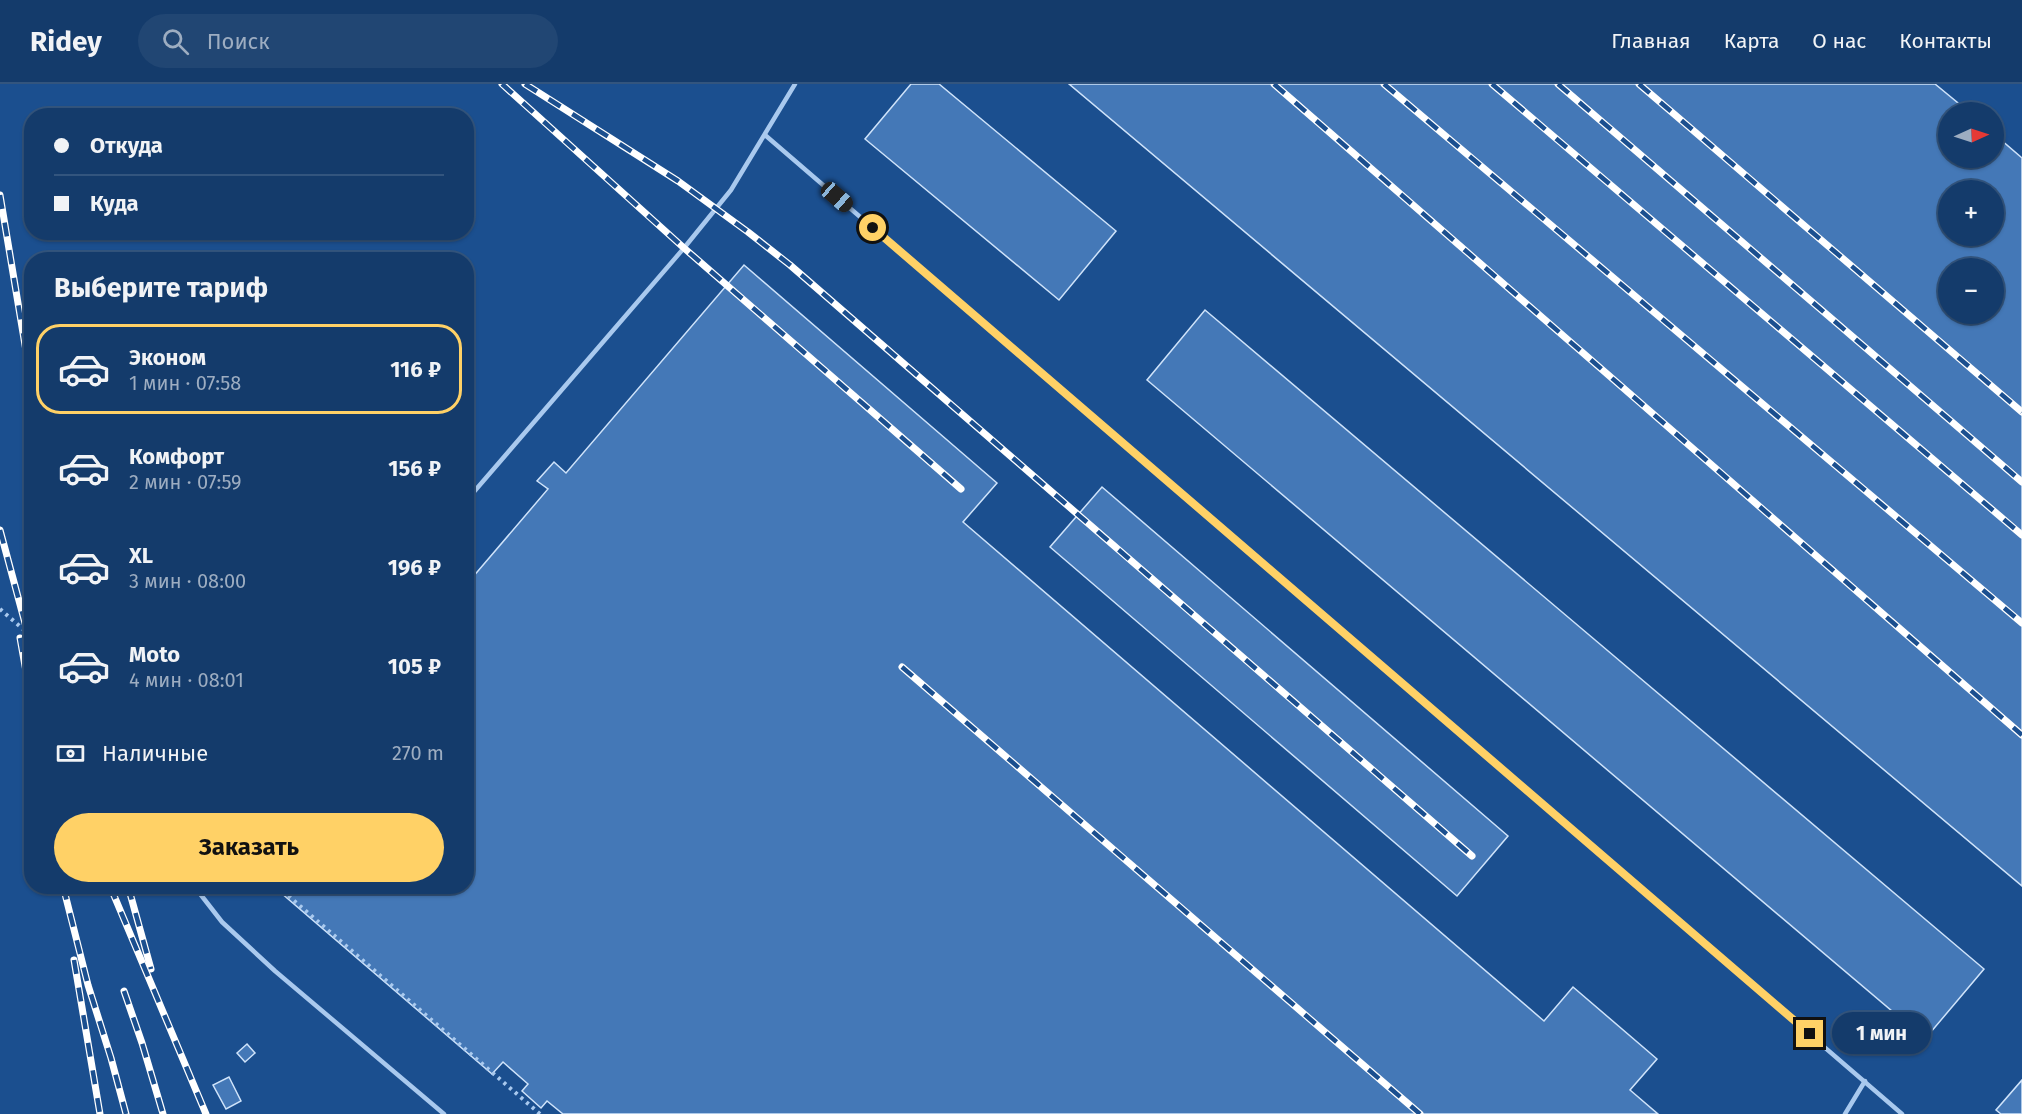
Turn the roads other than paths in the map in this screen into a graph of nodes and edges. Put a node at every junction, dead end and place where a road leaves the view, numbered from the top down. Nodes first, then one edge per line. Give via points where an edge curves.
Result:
1 (795, 84) edge
2 (765, 135) junction
3 (474, 492) edge
4 (200, 894) edge
5 (1864, 1081) junction
6 (444, 1114) edge
7 (1845, 1114) edge
8 (1902, 1114) edge

1 - 2 lane
2 - 3 lane via 731,190 684,248
2 - 5 lane
4 - 6 lane via 222,922 275,971
5 - 7 lane
5 - 8 lane

